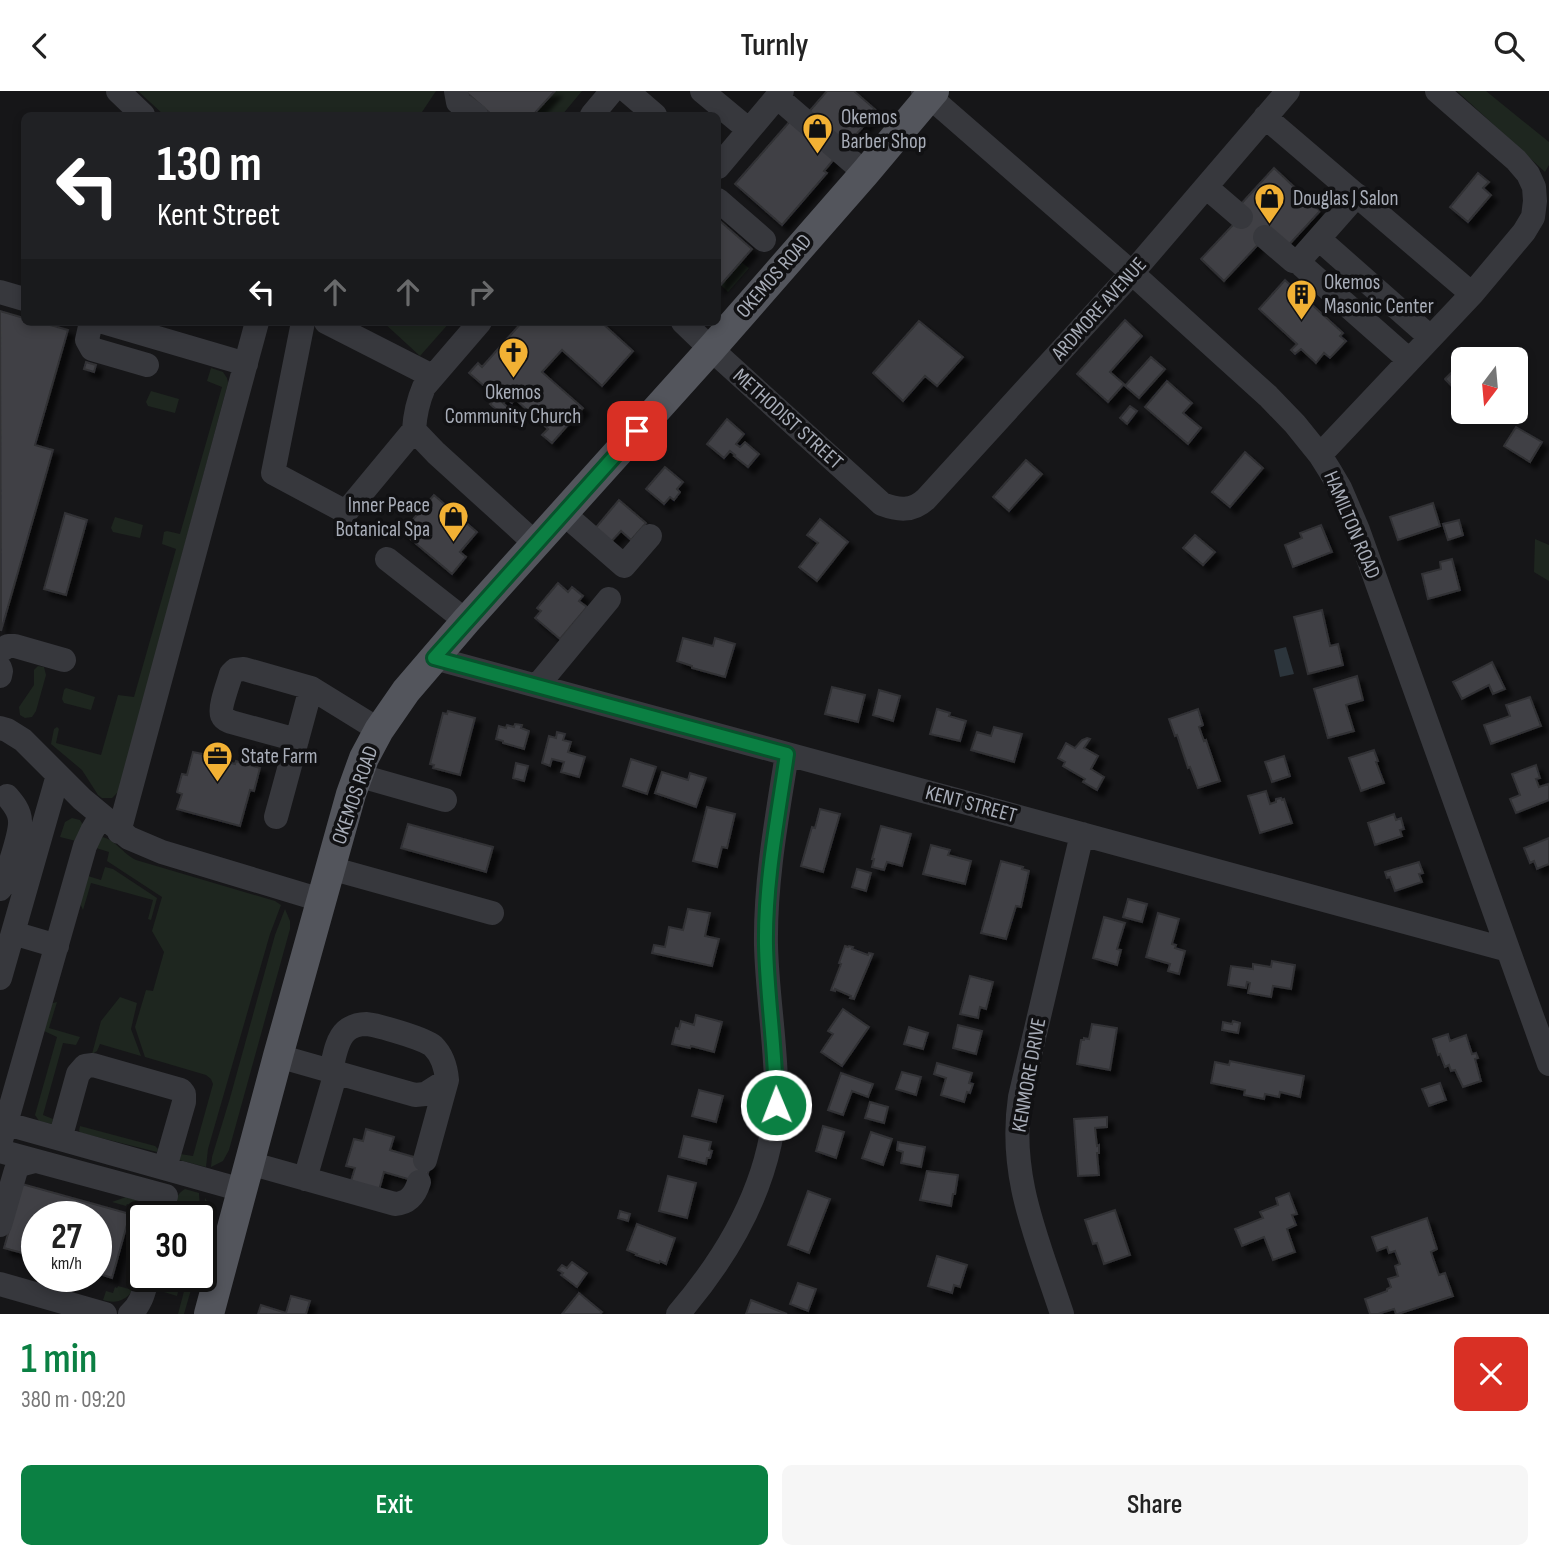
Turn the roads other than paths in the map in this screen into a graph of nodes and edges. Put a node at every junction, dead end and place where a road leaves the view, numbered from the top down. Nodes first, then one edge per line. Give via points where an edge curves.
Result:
1 (118, 91) edge
2 (456, 91) edge
3 (612, 91) edge
4 (627, 91) edge
5 (702, 91) edge
6 (1288, 91) edge
7 (1437, 91) edge
8 (929, 93) edge
9 (780, 94) edge
10 (141, 112) edge
11 (472, 112) edge
12 (594, 112) edge
13 (652, 112) edge
14 (1265, 117) junction
15 (749, 131) junction
16 (721, 164) edge
17 (866, 173) junction
18 (1206, 187) junction
19 (1357, 195) junction
20 (721, 203) edge
21 (1241, 217) dead end
22 (1265, 237) dead end
23 (1319, 239) junction
24 (764, 240) dead end
25 (1298, 262) junction
26 (1132, 273) junction
27 (0, 292) edge
28 (1472, 294) junction
29 (21, 298) edge
30 (90, 326) edge
31 (117, 326) edge
32 (256, 326) edge
33 (302, 326) edge
34 (334, 326) edge
35 (476, 326) edge
36 (687, 326) edge
37 (1430, 337) junction
38 (711, 349) junction
39 (1409, 360) junction
40 (246, 363) junction
41 (147, 365) dead end
42 (432, 376) junction
43 (414, 430) junction
44 (1320, 455) junction
45 (898, 509) joint
46 (563, 513) junction
47 (650, 536) dead end
48 (536, 544) junction
49 (387, 559) dead end
50 (609, 599) dead end
51 (466, 621) junction
52 (0, 651) edge
53 (434, 658) junction
54 (65, 660) dead end
55 (0, 668) edge
56 (0, 676) edge
57 (537, 686) junction
58 (311, 688) junction
59 (0, 728) edge
60 (379, 730) junction
61 (297, 740) junction
62 (787, 754) junction
63 (58, 775) junction
64 (357, 775) junction
65 (7, 796) dead end
66 (445, 800) dead end
67 (276, 817) dead end
68 (110, 824) junction
69 (1082, 834) junction
70 (330, 868) junction
71 (0, 888) edge
72 (321, 900) junction
73 (492, 913) dead end
74 (13, 933) junction
75 (57, 946) junction
76 (1508, 950) junction
77 (0, 978) edge
78 (278, 1056) junction
79 (1549, 1063) edge
80 (333, 1072) junction
81 (447, 1080) junction
82 (2, 1130) edge
83 (60, 1139) junction
84 (0, 1151) edge
85 (35, 1160) junction
86 (169, 1169) junction
87 (246, 1177) junction
88 (305, 1179) junction
89 (152, 1201) edge
90 (166, 1201) edge
91 (0, 1225) edge
92 (0, 1284) edge
93 (143, 1292) edge
94 (105, 1314) edge
95 (130, 1314) edge
96 (209, 1314) edge
97 (678, 1314) edge
98 (1062, 1314) edge

1 - 10 street
2 - 11 street via 458,101
3 - 12 street
4 - 13 street
5 - 15 street
6 - 14 street, ARDMORE AVENUE
7 - 28 street via 1516,160 1534,187 1532,216 1524,232
8 - 17 main road, OKEMOS ROAD
8 - 26 street, HAMILTON ROAD
9 - 15 street
9 - 17 street
14 - 18 street, ARDMORE AVENUE
14 - 19 street
15 - 16 street
17 - 38 main road, OKEMOS ROAD
18 - 21 street
18 - 26 street, ARDMORE AVENUE
19 - 23 street
19 - 28 street
20 - 24 street
22 - 25 street
23 - 25 street
23 - 37 street
25 - 39 street
26 - 44 street, HAMILTON ROAD via 1268,396
26 - 45 street, ARDMORE AVENUE via 926,499 914,508
27 - 29 street
28 - 37 street
30 - 41 street via 87,340 92,349
31 - 40 street
32 - 40 street
33 - 43 street via 273,473 345,512
34 - 42 street
35 - 42 street
36 - 38 street, METHODIST STREET
37 - 39 street
38 - 45 street, METHODIST STREET via 882,504
38 - 46 main road, OKEMOS ROAD
39 - 44 street
40 - 68 street
42 - 43 street via 419,399
43 - 48 street
44 - 76 street, HAMILTON ROAD via 1358,530
46 - 47 street via 624,566
46 - 48 main road, OKEMOS ROAD
48 - 51 main road, OKEMOS ROAD
49 - 51 street
50 - 57 street
51 - 53 main road, OKEMOS ROAD
52 - 54 street via 15,646
53 - 57 street, KENT STREET
53 - 60 main road, OKEMOS ROAD
55 - 56 street
57 - 62 street, KENT STREET
58 - 60 street
58 - 61 street
58 - 61 street via 244,669 231,674 222,708 227,721
59 - 63 street via 23,740
60 - 64 main road, OKEMOS ROAD
61 - 67 street
62 - 69 street, KENT STREET
62 - 97 street via 767,904 776,1081 769,1149 734,1236
63 - 68 street
63 - 74 street
64 - 66 street
64 - 70 main road, OKEMOS ROAD
65 - 71 street via 20,826
68 - 72 street via 162,852
68 - 75 street via 92,831 85,846
69 - 76 street, KENT STREET
69 - 98 street, KENMORE DRIVE via 1020,1097 1017,1137 1025,1202
70 - 72 main road, OKEMOS ROAD
70 - 73 street
72 - 78 main road, OKEMOS ROAD
74 - 75 street
74 - 77 street
75 - 82 street
76 - 79 street, HAMILTON ROAD
78 - 80 street
78 - 87 main road, OKEMOS ROAD
80 - 81 street via 415,1095
80 - 81 street via 344,1033 368,1024 432,1045
80 - 88 street
81 - 88 street via 410,1199 395,1204
82 - 83 street
83 - 86 street
83 - 86 street via 78,1074 93,1065 184,1094
84 - 85 street
85 - 89 street
85 - 91 street via 16,1170
86 - 87 street
86 - 90 street
87 - 88 street
87 - 96 main road, OKEMOS ROAD
92 - 94 street
93 - 95 street

